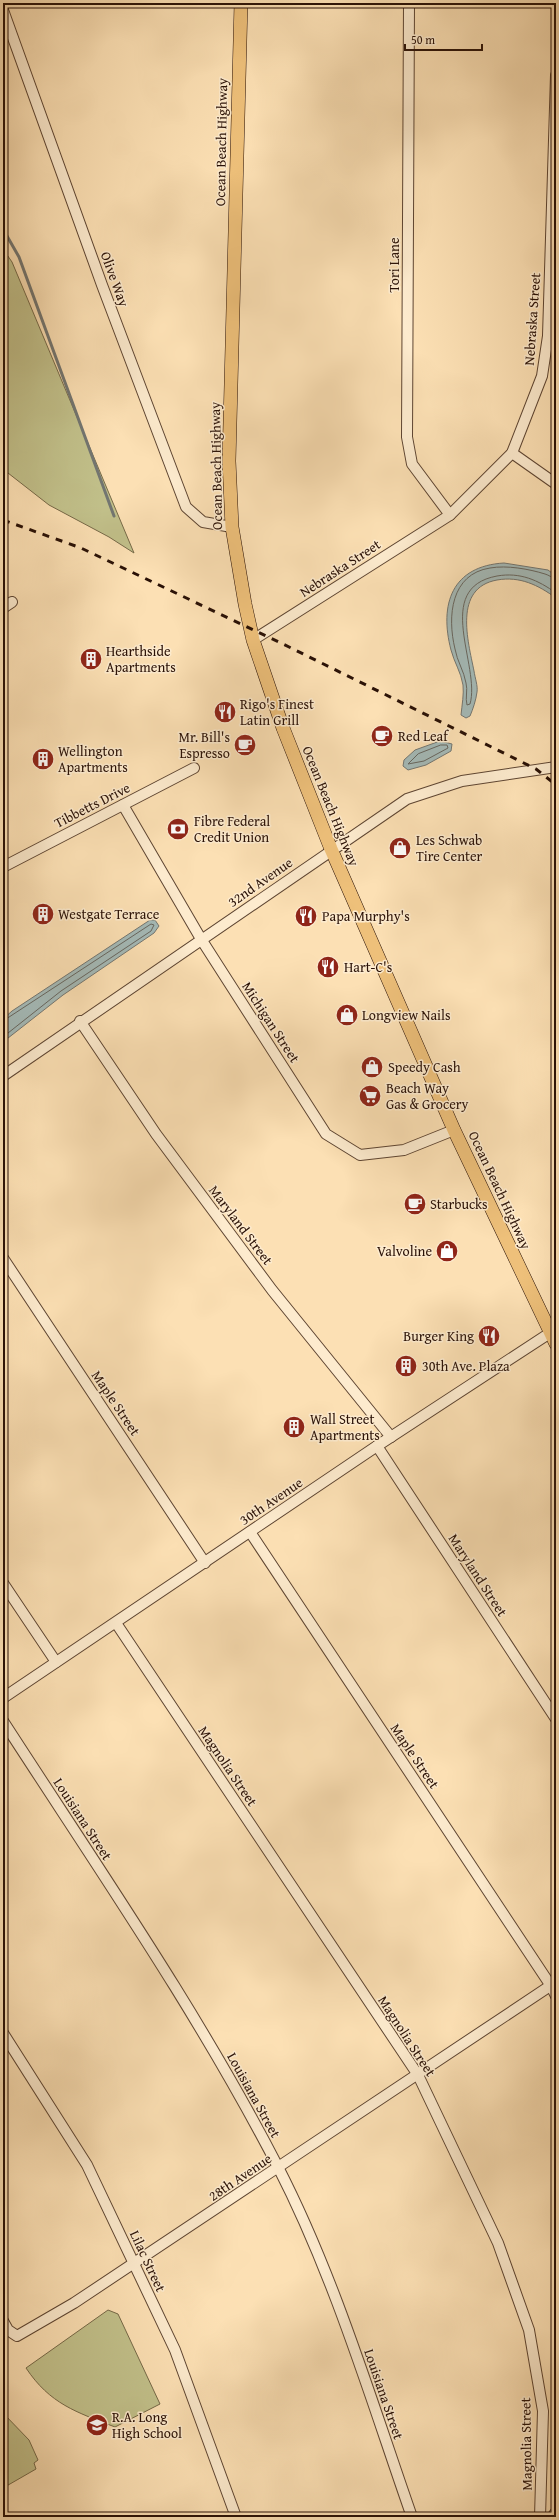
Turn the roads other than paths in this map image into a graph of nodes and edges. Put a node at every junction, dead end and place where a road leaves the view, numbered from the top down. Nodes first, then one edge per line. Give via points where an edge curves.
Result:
1 (241, 3) edge
2 (409, 3) edge
3 (3, 10) edge
4 (556, 75) edge
5 (555, 130) edge
6 (512, 453) junction
7 (556, 484) edge
8 (450, 515) junction
9 (232, 527) junction
10 (12, 602) dead end
11 (3, 608) edge
12 (253, 640) junction
13 (556, 767) edge
14 (194, 768) dead end
15 (123, 805) junction
16 (331, 849) junction
17 (3, 867) edge
18 (201, 939) junction
19 (80, 1021) junction
20 (3, 1076) edge
21 (454, 1130) junction
22 (3, 1258) edge
23 (554, 1335) edge
24 (391, 1437) junction
25 (377, 1446) junction
26 (250, 1532) junction
27 (205, 1563) junction
28 (3, 1583) edge
29 (116, 1623) junction
30 (56, 1662) junction
31 (3, 1698) edge
32 (556, 1719) edge
33 (3, 1721) edge
34 (554, 1984) edge
35 (556, 1996) edge
36 (3, 2033) edge
37 (418, 2075) junction
38 (278, 2168) junction
39 (134, 2265) junction
40 (3, 2321) edge
41 (556, 2512) edge
42 (236, 2517) edge
43 (412, 2517) edge
44 (540, 2517) edge
45 (552, 2517) edge

1 - 9 main road, Ocean Beach Highway via 229,461
2 - 8 street, Tori Lane via 407,437 412,464
3 - 9 street, Olive Way via 186,508 203,522
4 - 5 street, Nebraska Street
5 - 6 street, Nebraska Street via 548,336 542,376
6 - 7 street
6 - 8 street, Nebraska Street
8 - 12 street, Nebraska Street
9 - 12 main road, Ocean Beach Highway
10 - 11 street
12 - 16 main road, Ocean Beach Highway via 282,728
13 - 16 street, 32nd Avenue via 462,781 429,790 407,799
14 - 15 street, Tibbetts Drive
15 - 17 street, Tibbetts Drive
15 - 18 street, Michigan Street
16 - 18 street, 32nd Avenue
16 - 21 main road, Ocean Beach Highway
18 - 19 street, 32nd Avenue
18 - 21 street, Michigan Street via 326,1134 360,1155 404,1150
19 - 20 street, 32nd Avenue
19 - 24 street, Maryland Street via 156,1134 268,1284
21 - 23 main road, Ocean Beach Highway
22 - 27 street, Maple Street
23 - 24 street, 30th Avenue
24 - 25 street, 30th Avenue
25 - 26 street, 30th Avenue
25 - 32 street, Maryland Street
26 - 27 street, 30th Avenue
26 - 34 street, Maple Street
27 - 29 street, 30th Avenue
28 - 30 street
29 - 30 street, 30th Avenue
29 - 37 street, Magnolia Street
30 - 31 street, 30th Avenue
33 - 38 street, Louisiana Street via 206,2036
34 - 35 street, Maple Street
34 - 37 street, 28th Avenue
36 - 39 street, Lilac Street via 87,2165
37 - 38 street, 28th Avenue
37 - 44 street, Magnolia Street via 498,2243 529,2330 542,2411
38 - 39 street, 28th Avenue
38 - 43 street, Louisiana Street via 325,2269
39 - 40 street, 28th Avenue via 17,2336 8,2330
39 - 42 street, Lilac Street via 175,2350
41 - 45 street

